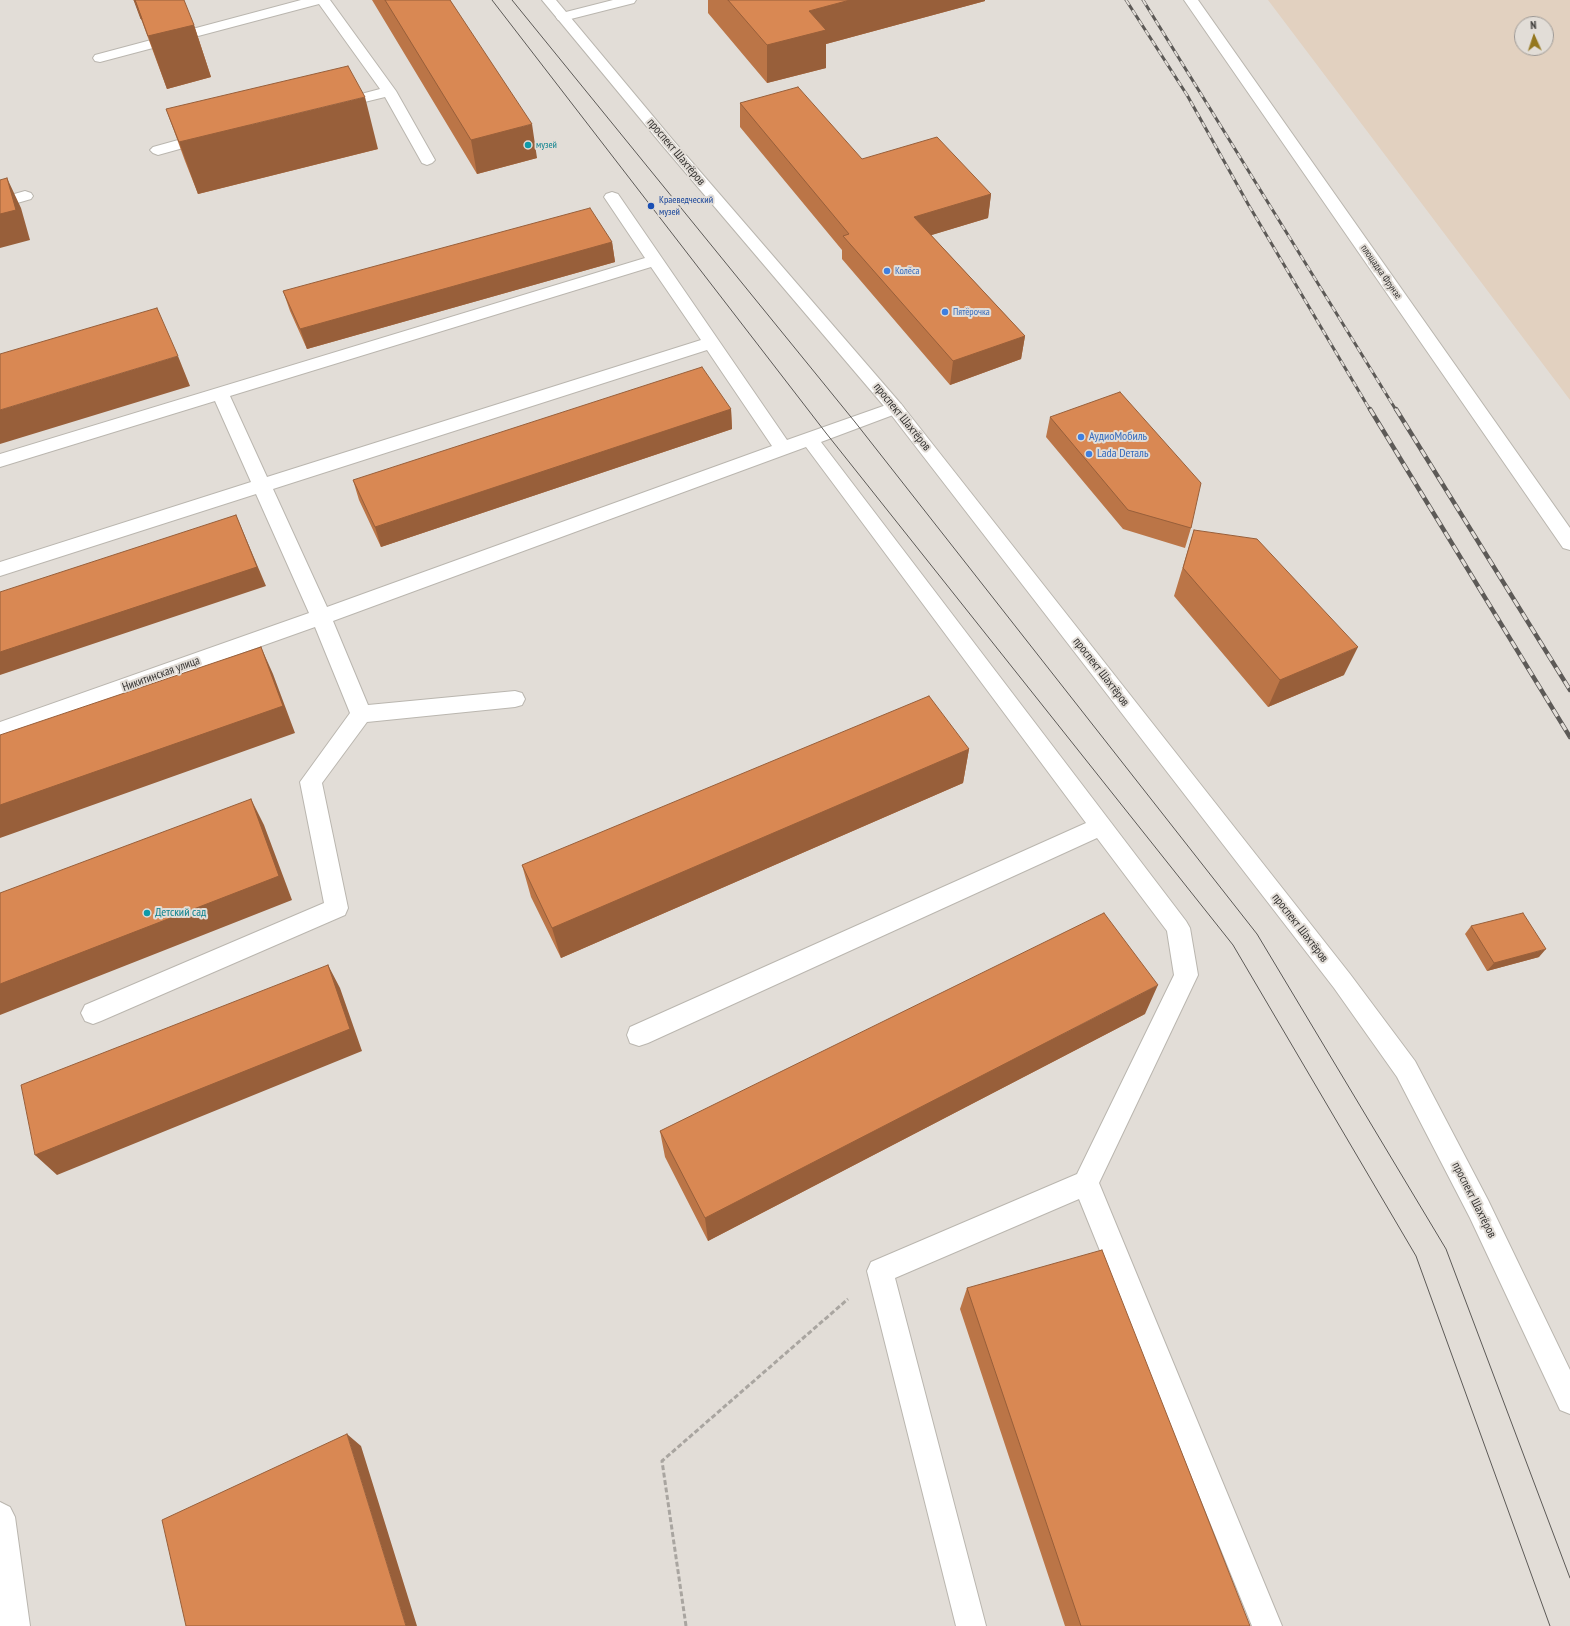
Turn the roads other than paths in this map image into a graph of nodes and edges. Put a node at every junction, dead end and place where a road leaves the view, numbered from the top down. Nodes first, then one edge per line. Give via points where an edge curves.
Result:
1 (317, 0) edge
2 (323, 0) edge
3 (549, 0) edge
4 (629, 0) edge
5 (1191, 0) edge
6 (563, 17) junction
7 (100, 58) dead end
8 (389, 91) junction
9 (320, 109) edge
10 (219, 134) edge
11 (158, 150) dead end
12 (427, 160) dead end
13 (25, 196) dead end
14 (612, 197) dead end
15 (0, 203) edge
16 (655, 260) junction
17 (712, 343) junction
18 (220, 393) junction
19 (895, 408) junction
20 (809, 439) junction
21 (783, 448) junction
22 (0, 461) edge
23 (262, 486) junction
24 (1570, 543) edge
25 (0, 569) edge
26 (321, 617) junction
27 (515, 699) dead end
28 (361, 714) junction
29 (0, 731) edge
30 (1100, 826) junction
31 (93, 1013) dead end
32 (639, 1035) dead end
33 (1086, 1183) junction
34 (1570, 1400) edge
35 (0, 1518) edge
36 (10, 1623) edge
37 (971, 1626) edge
38 (1267, 1626) edge

1 - 7 main road
2 - 8 main road
3 - 6 main road, проспект Шахтёров
4 - 6 main road
5 - 24 main road, площадка Фрунзе
6 - 19 main road, проспект Шахтёров
8 - 9 main road
8 - 12 main road
10 - 11 main road
13 - 15 main road
14 - 16 main road
16 - 17 main road
16 - 18 main road
17 - 21 main road
17 - 23 main road
18 - 22 main road
18 - 23 main road
19 - 20 main road, Никитинская улица
19 - 34 main road, проспект Шахтёров via 1342,981 1406,1069 1479,1208
20 - 21 main road, Никитинская улица
20 - 30 main road
21 - 26 main road, Никитинская улица
23 - 25 main road
23 - 26 main road
26 - 28 main road
26 - 29 main road, Никитинская улица
27 - 28 main road
28 - 31 main road via 311,782 337,908
30 - 32 main road
30 - 33 main road via 1178,928 1186,975
33 - 37 main road via 880,1271
33 - 38 main road
35 - 36 main road

